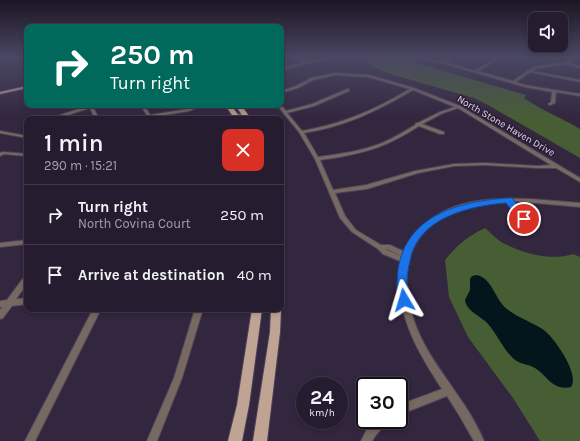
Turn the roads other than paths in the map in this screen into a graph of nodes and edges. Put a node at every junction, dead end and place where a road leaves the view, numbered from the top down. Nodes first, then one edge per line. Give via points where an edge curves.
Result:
1 (316, 78) edge
2 (371, 78) edge
3 (494, 78) edge
4 (520, 78) edge
5 (563, 78) edge
6 (580, 81) edge
7 (513, 83) junction
8 (24, 87) edge
9 (348, 90) dead end
10 (413, 90) junction
11 (554, 90) junction
12 (284, 91) edge
13 (0, 92) edge
14 (580, 95) edge
15 (550, 104) dead end
16 (459, 106) junction
17 (87, 108) edge
18 (190, 108) edge
19 (282, 108) edge
20 (285, 112) junction
21 (61, 116) edge
22 (158, 116) edge
23 (417, 124) junction
24 (0, 132) edge
25 (301, 132) junction
26 (6, 133) junction
27 (442, 134) dead end
28 (0, 136) edge
29 (24, 136) edge
30 (2, 154) edge
31 (24, 155) edge
32 (317, 159) junction
33 (558, 166) junction
34 (580, 180) edge
35 (332, 192) junction
36 (509, 200) junction
37 (580, 206) edge
38 (527, 225) dead end
39 (24, 242) edge
40 (0, 245) edge
41 (406, 257) junction
42 (24, 283) edge
43 (24, 301) edge
44 (10, 303) junction
45 (0, 304) edge
46 (95, 312) edge
47 (198, 312) edge
48 (257, 312) edge
49 (276, 312) edge
50 (0, 316) edge
51 (449, 391) junction
52 (408, 407) edge
53 (374, 429) edge
54 (30, 441) edge
55 (152, 441) edge
56 (235, 441) edge
57 (260, 441) edge
58 (366, 441) edge
59 (479, 441) edge

1 - 12 street, North Stone Haven Drive
2 - 10 street, North Stone Haven Drive
3 - 7 street
4 - 7 street
5 - 6 street
7 - 11 street
8 - 13 main road
9 - 20 street via 313,105
10 - 16 street, North Stone Haven Drive
10 - 25 street via 361,117 336,126
11 - 14 street
11 - 15 street via 553,103
16 - 23 street
16 - 33 street, North Stone Haven Drive
17 - 21 street
18 - 22 street
19 - 20 street
20 - 25 street
23 - 27 street
23 - 32 street via 373,147
24 - 26 street
25 - 32 street
26 - 28 street
26 - 29 street
30 - 31 street
32 - 35 street
33 - 34 street, North Stone Haven Drive
33 - 35 street via 454,165 417,172 367,187
35 - 41 street via 338,210 347,224 362,237
36 - 37 street
36 - 38 street
36 - 41 street via 480,202 442,215 417,234
39 - 40 street
41 - 51 street via 402,283 411,324
42 - 44 street
43 - 44 street
44 - 45 street
44 - 50 street
46 - 54 street
47 - 55 street via 178,378
48 - 56 main road
49 - 57 main road
51 - 52 street
51 - 59 street
53 - 58 street

